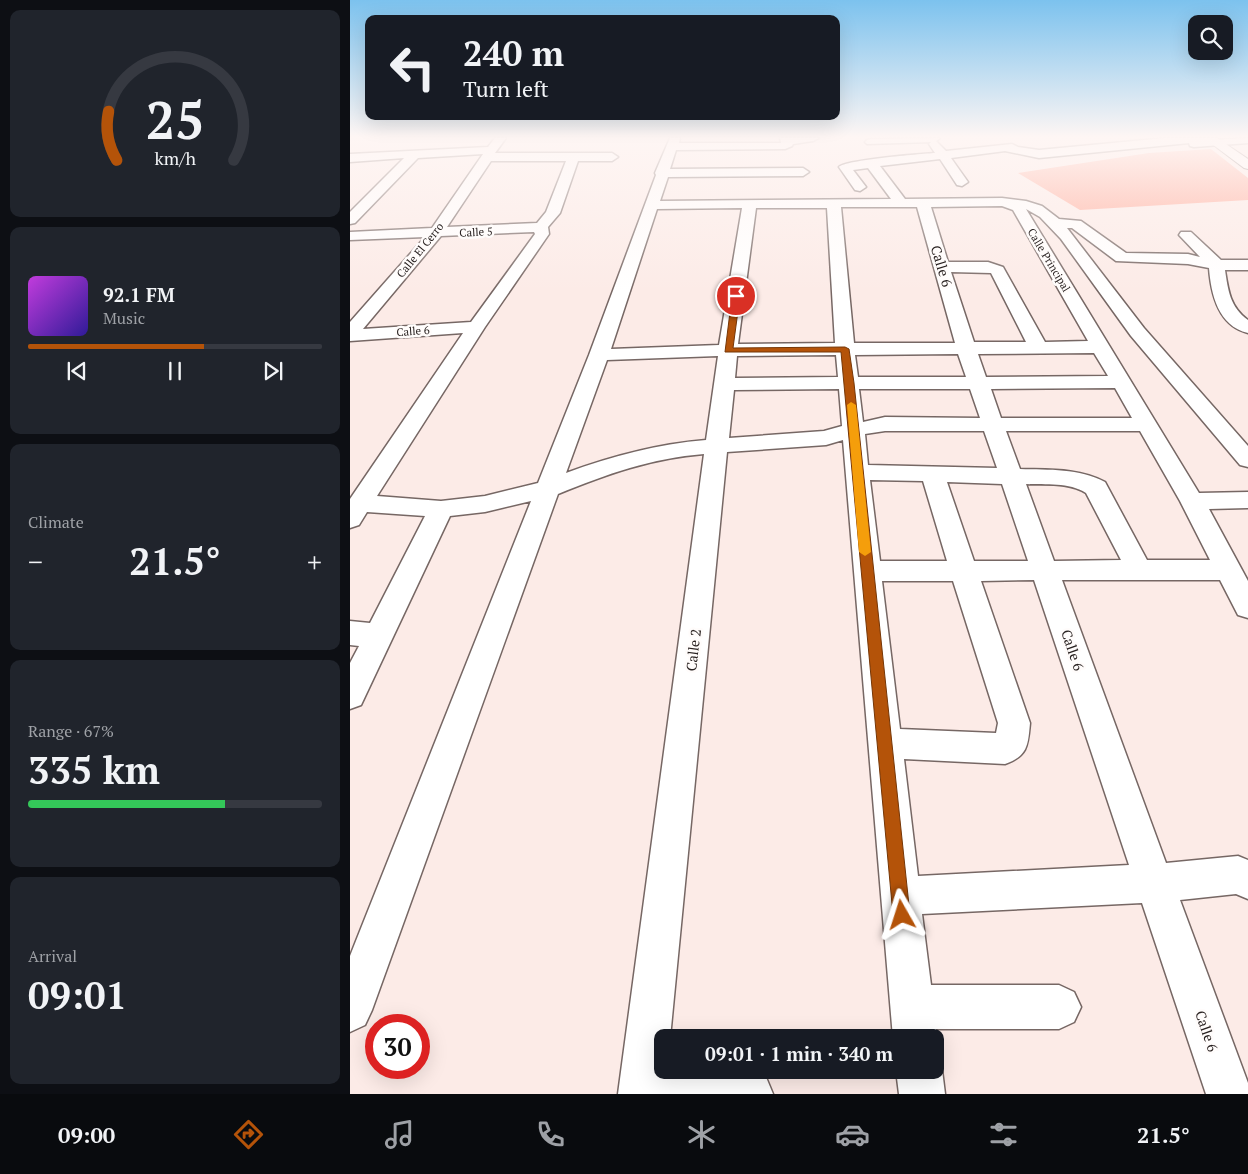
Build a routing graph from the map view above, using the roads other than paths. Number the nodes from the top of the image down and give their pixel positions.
1 (380, 189) edge
2 (465, 189) edge
3 (562, 189) edge
4 (656, 189) edge
5 (779, 189) edge
6 (898, 189) edge
7 (1013, 200) junction
8 (912, 203) junction
9 (780, 205) junction
10 (834, 205) junction
11 (651, 206) junction
12 (749, 206) junction
13 (350, 220) edge
14 (1054, 223) junction
15 (541, 227) junction
16 (434, 234) junction
17 (1186, 235) dead end
18 (350, 236) edge
19 (1217, 265) junction
20 (1248, 265) edge
21 (942, 266) junction
22 (1061, 280) junction
23 (1098, 280) junction
24 (476, 327) junction
25 (1248, 328) edge
26 (350, 334) edge
27 (1038, 347) junction
28 (966, 348) junction
29 (845, 349) junction
30 (728, 350) junction
31 (599, 355) junction
32 (1119, 356) junction
33 (1158, 358) junction
34 (979, 382) junction
35 (1122, 382) junction
36 (850, 383) junction
37 (724, 384) junction
38 (993, 424) junction
39 (1147, 425) junction
40 (853, 430) junction
41 (717, 447) junction
42 (1248, 460) edge
43 (857, 472) junction
44 (932, 474) junction
45 (1012, 477) junction
46 (548, 488) junction
47 (1248, 500) edge
48 (1192, 501) junction
49 (441, 509) junction
50 (355, 511) edge
51 (1045, 570) junction
52 (1139, 570) junction
53 (1229, 570) junction
54 (867, 571) junction
55 (962, 571) junction
56 (1248, 607) edge
57 (350, 633) edge
58 (379, 636) junction
59 (350, 695) edge
60 (884, 744) junction
61 (1248, 880) edge
62 (1155, 883) junction
63 (900, 896) junction
64 (1059, 1007) dead end
65 (350, 1010) edge
66 (913, 1022) edge
67 (920, 1079) edge
68 (642, 1087) edge
69 (750, 1094) edge
70 (922, 1094) edge
71 (1230, 1094) edge

1 - 13 street
2 - 16 street, Calle El Cerro
3 - 15 street
4 - 11 street
5 - 9 street
6 - 8 street, Calle 6
7 - 8 street
7 - 14 street
7 - 22 street, Calle Principal
8 - 10 street
8 - 21 street, Calle 6
9 - 10 street
9 - 12 street
10 - 29 street
11 - 12 street
11 - 31 street
12 - 30 street, Calle 2
14 - 19 street
14 - 23 street
15 - 16 street, Calle 5
15 - 24 street
16 - 18 street, Calle 5
16 - 26 street, Calle El Cerro
17 - 19 street
19 - 20 street
19 - 25 street
21 - 27 street
21 - 28 street, Calle 6
22 - 23 street
22 - 32 street, Calle Principal
23 - 33 street
24 - 26 street, Calle 6
24 - 50 street
27 - 28 street
27 - 32 street
28 - 29 street
28 - 34 street, Calle 6
29 - 30 street
29 - 36 street
30 - 31 street
30 - 37 street, Calle 2
31 - 46 street
32 - 33 street
32 - 35 street, Calle Principal
33 - 42 street
34 - 35 street
34 - 36 street
34 - 38 street, Calle 6
35 - 39 street, Calle Principal
36 - 37 street
36 - 40 street
37 - 41 street, Calle 2
38 - 39 street
38 - 40 street
38 - 45 street, Calle 6
39 - 48 street, Calle Principal
40 - 41 street
40 - 43 street
41 - 46 street
41 - 68 street, Calle 2
43 - 44 street
43 - 54 street
44 - 45 street
44 - 55 street
45 - 51 street, Calle 6
45 - 52 street
46 - 49 street
46 - 65 street
47 - 48 street
48 - 53 street, Calle Principal
49 - 50 street
49 - 58 street
51 - 52 street
51 - 55 street
51 - 62 street, Calle 6
52 - 53 street
53 - 56 street, Calle Principal
54 - 55 street
54 - 60 street
55 - 60 street
57 - 58 street
58 - 59 street
60 - 63 street
61 - 62 street
62 - 63 street
62 - 71 street, Calle 6
63 - 66 street
64 - 66 street
67 - 70 street
68 - 69 street

